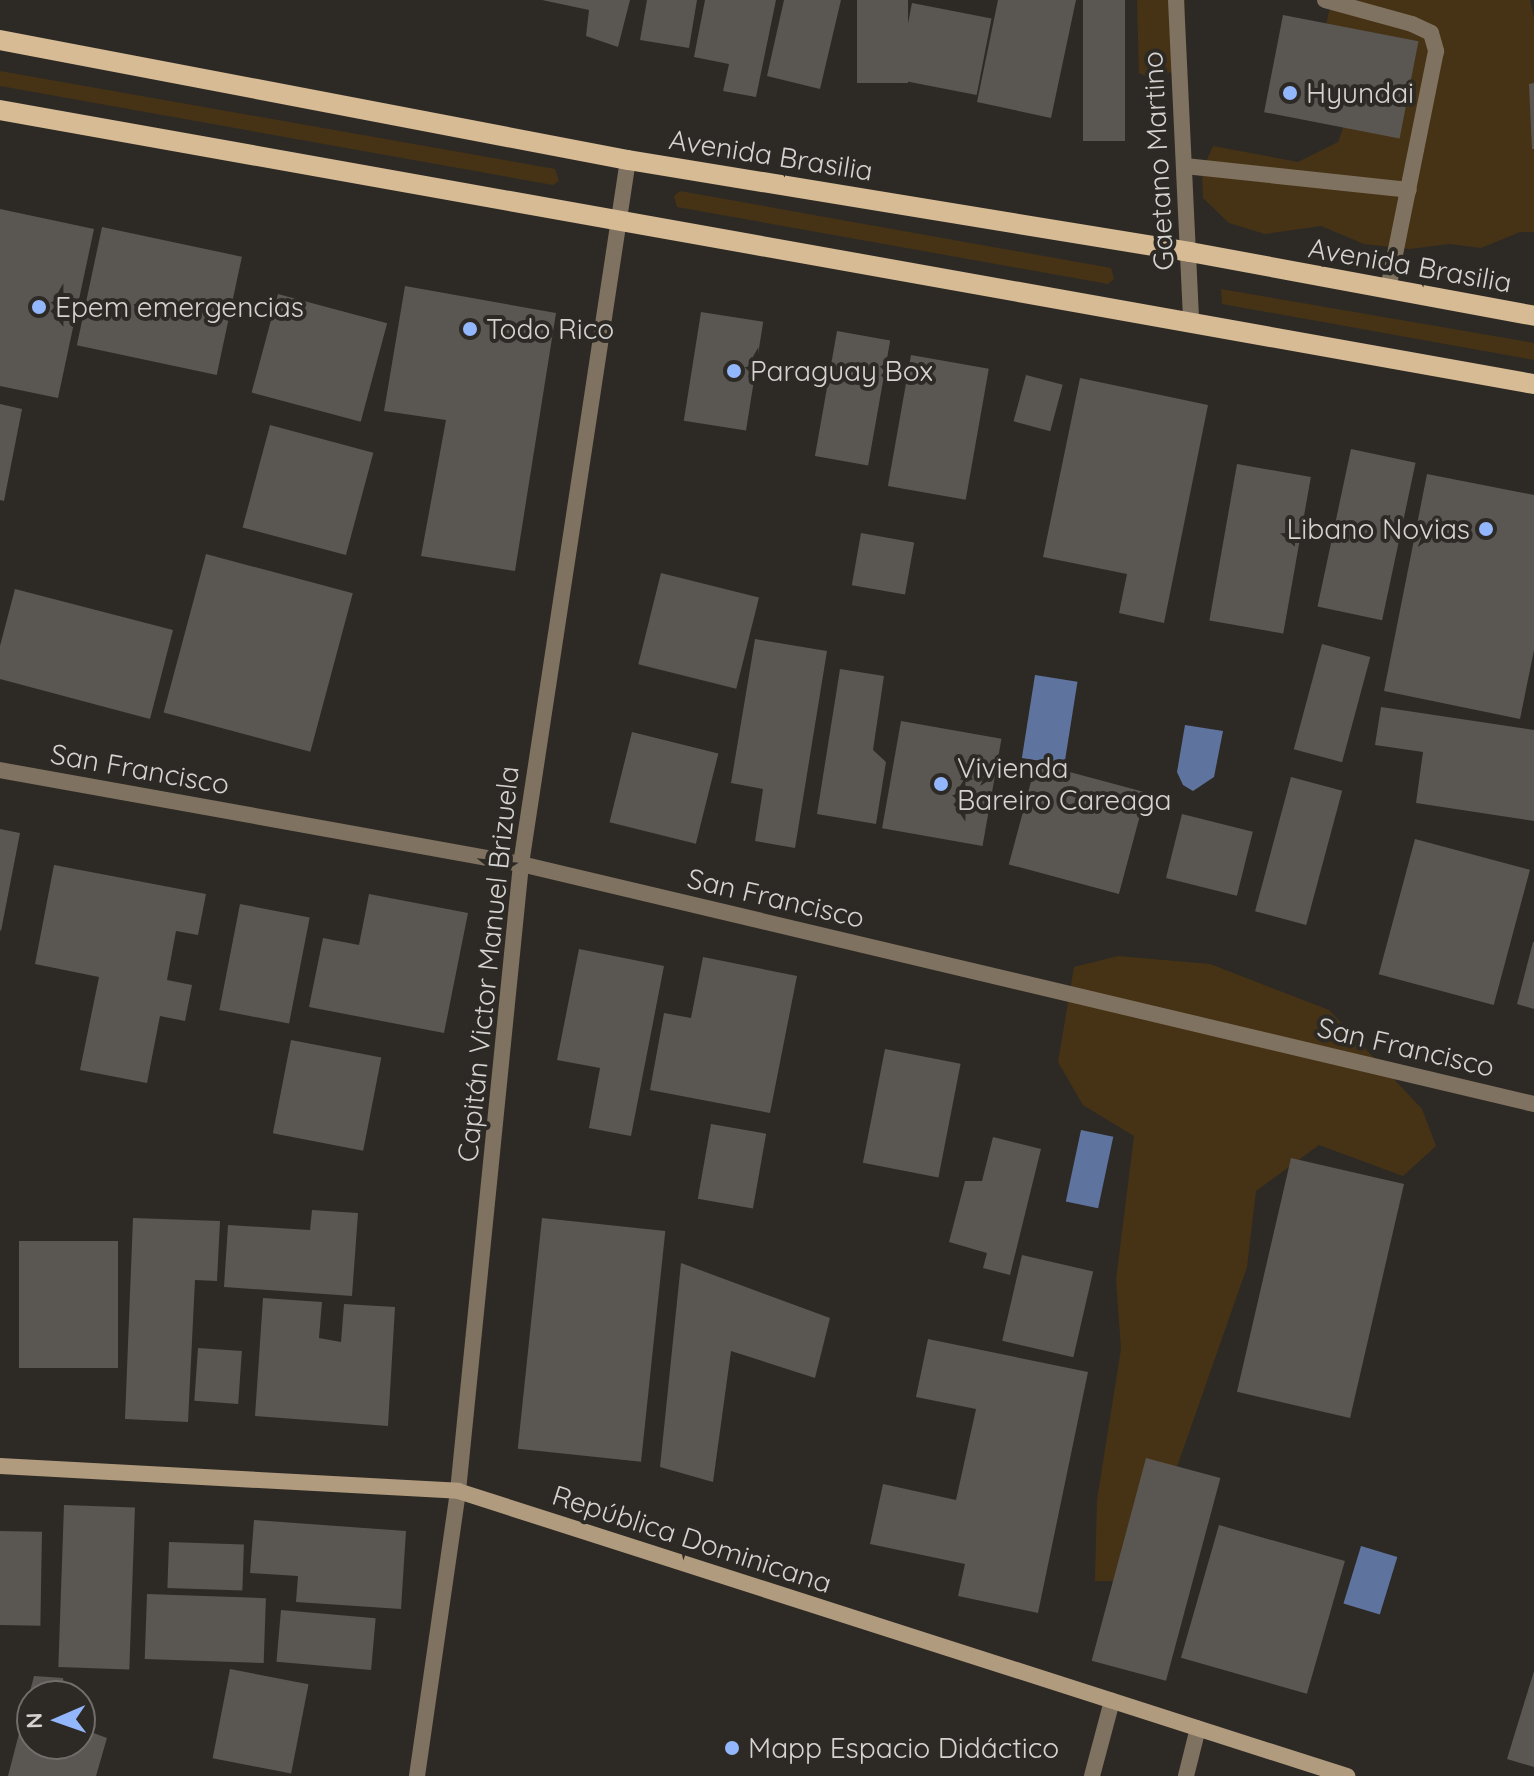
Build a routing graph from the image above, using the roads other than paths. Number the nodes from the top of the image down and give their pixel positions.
1 (1176, 0) edge
2 (1325, 0) edge
3 (0, 40) edge
4 (0, 110) edge
5 (628, 160) junction
6 (1185, 166) junction
7 (1409, 190) junction
8 (616, 221) junction
9 (1190, 252) junction
10 (1388, 289) junction
11 (1534, 316) edge
12 (1191, 319) junction
13 (1534, 384) edge
14 (0, 770) edge
15 (521, 864) junction
16 (1534, 1104) edge
17 (0, 1466) edge
18 (458, 1491) junction
19 (1112, 1701) junction
20 (1198, 1728) junction
21 (417, 1776) edge
22 (1092, 1776) edge
23 (1186, 1776) edge
24 (1347, 1776) edge

1 - 6 street, Gaetano Martino
2 - 7 street
3 - 5 main road, Avenida Brasilia
4 - 8 main road
5 - 8 street, Capitán Victor Manuel Brizuela
5 - 9 main road, Avenida Brasilia
6 - 7 street
6 - 9 street, Gaetano Martino
7 - 10 street
8 - 12 main road
8 - 15 street, Capitán Victor Manuel Brizuela
9 - 10 main road, Avenida Brasilia
9 - 12 street, Gaetano Martino
10 - 11 main road, Avenida Brasilia
12 - 13 main road
14 - 15 street, San Francisco
15 - 16 street, San Francisco
15 - 18 street, Capitán Victor Manuel Brizuela
17 - 18 street, República Dominicana
18 - 19 street, República Dominicana
18 - 21 street, Capitán Victor Manuel Brizuela
19 - 20 street, República Dominicana
19 - 22 street
20 - 23 street
20 - 24 street, República Dominicana

